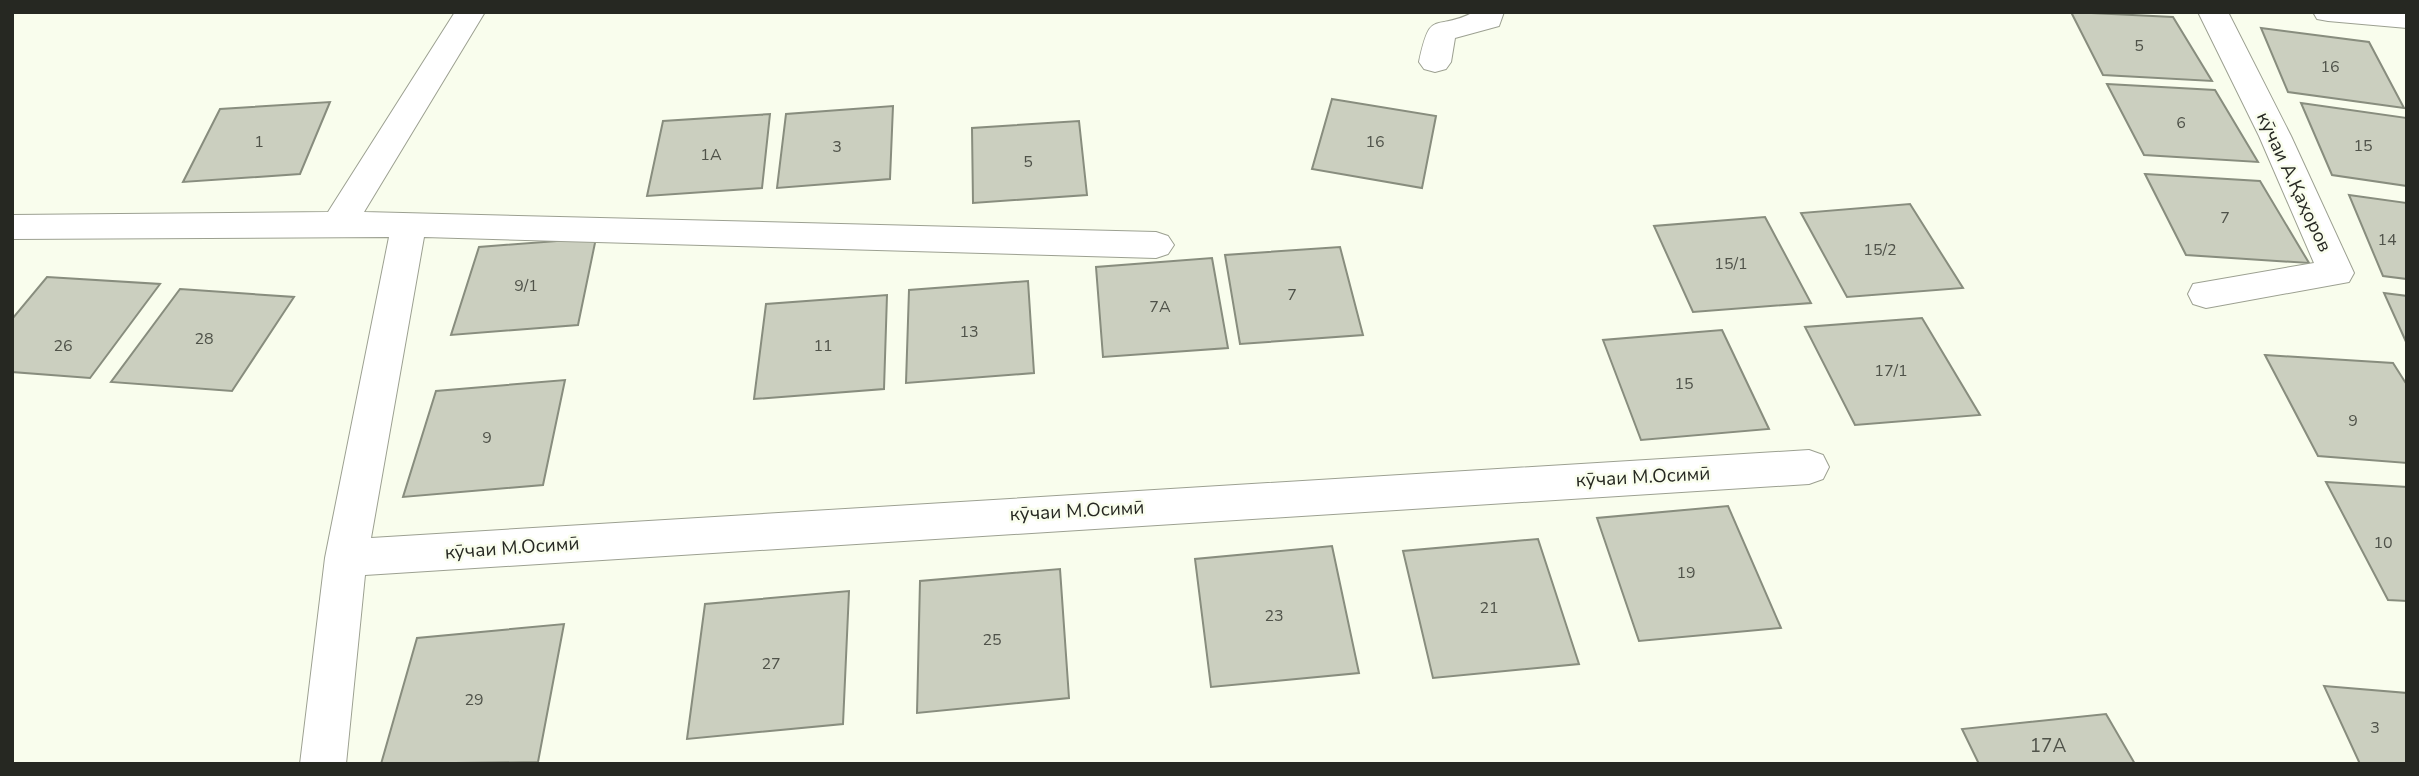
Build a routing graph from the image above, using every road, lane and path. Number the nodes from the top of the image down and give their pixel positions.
1 (470, 12) edge
2 (1489, 12) edge
3 (2213, 12) edge
4 (2328, 12) edge
5 (2407, 19) edge
6 (1435, 62) dead end
7 (409, 224) junction
8 (338, 225) junction
9 (12, 227) edge
10 (1156, 245) dead end
11 (2206, 293) dead end
12 (1809, 467) dead end
13 (346, 558) junction
14 (323, 764) edge

1 - 8 street
2 - 6 street
3 - 11 street, кӯчаи А.Қаҳоров
4 - 5 street
7 - 8 street
7 - 10 street
7 - 13 street
8 - 9 street
12 - 13 street, кӯчаи М.Осимӣ
13 - 14 street

